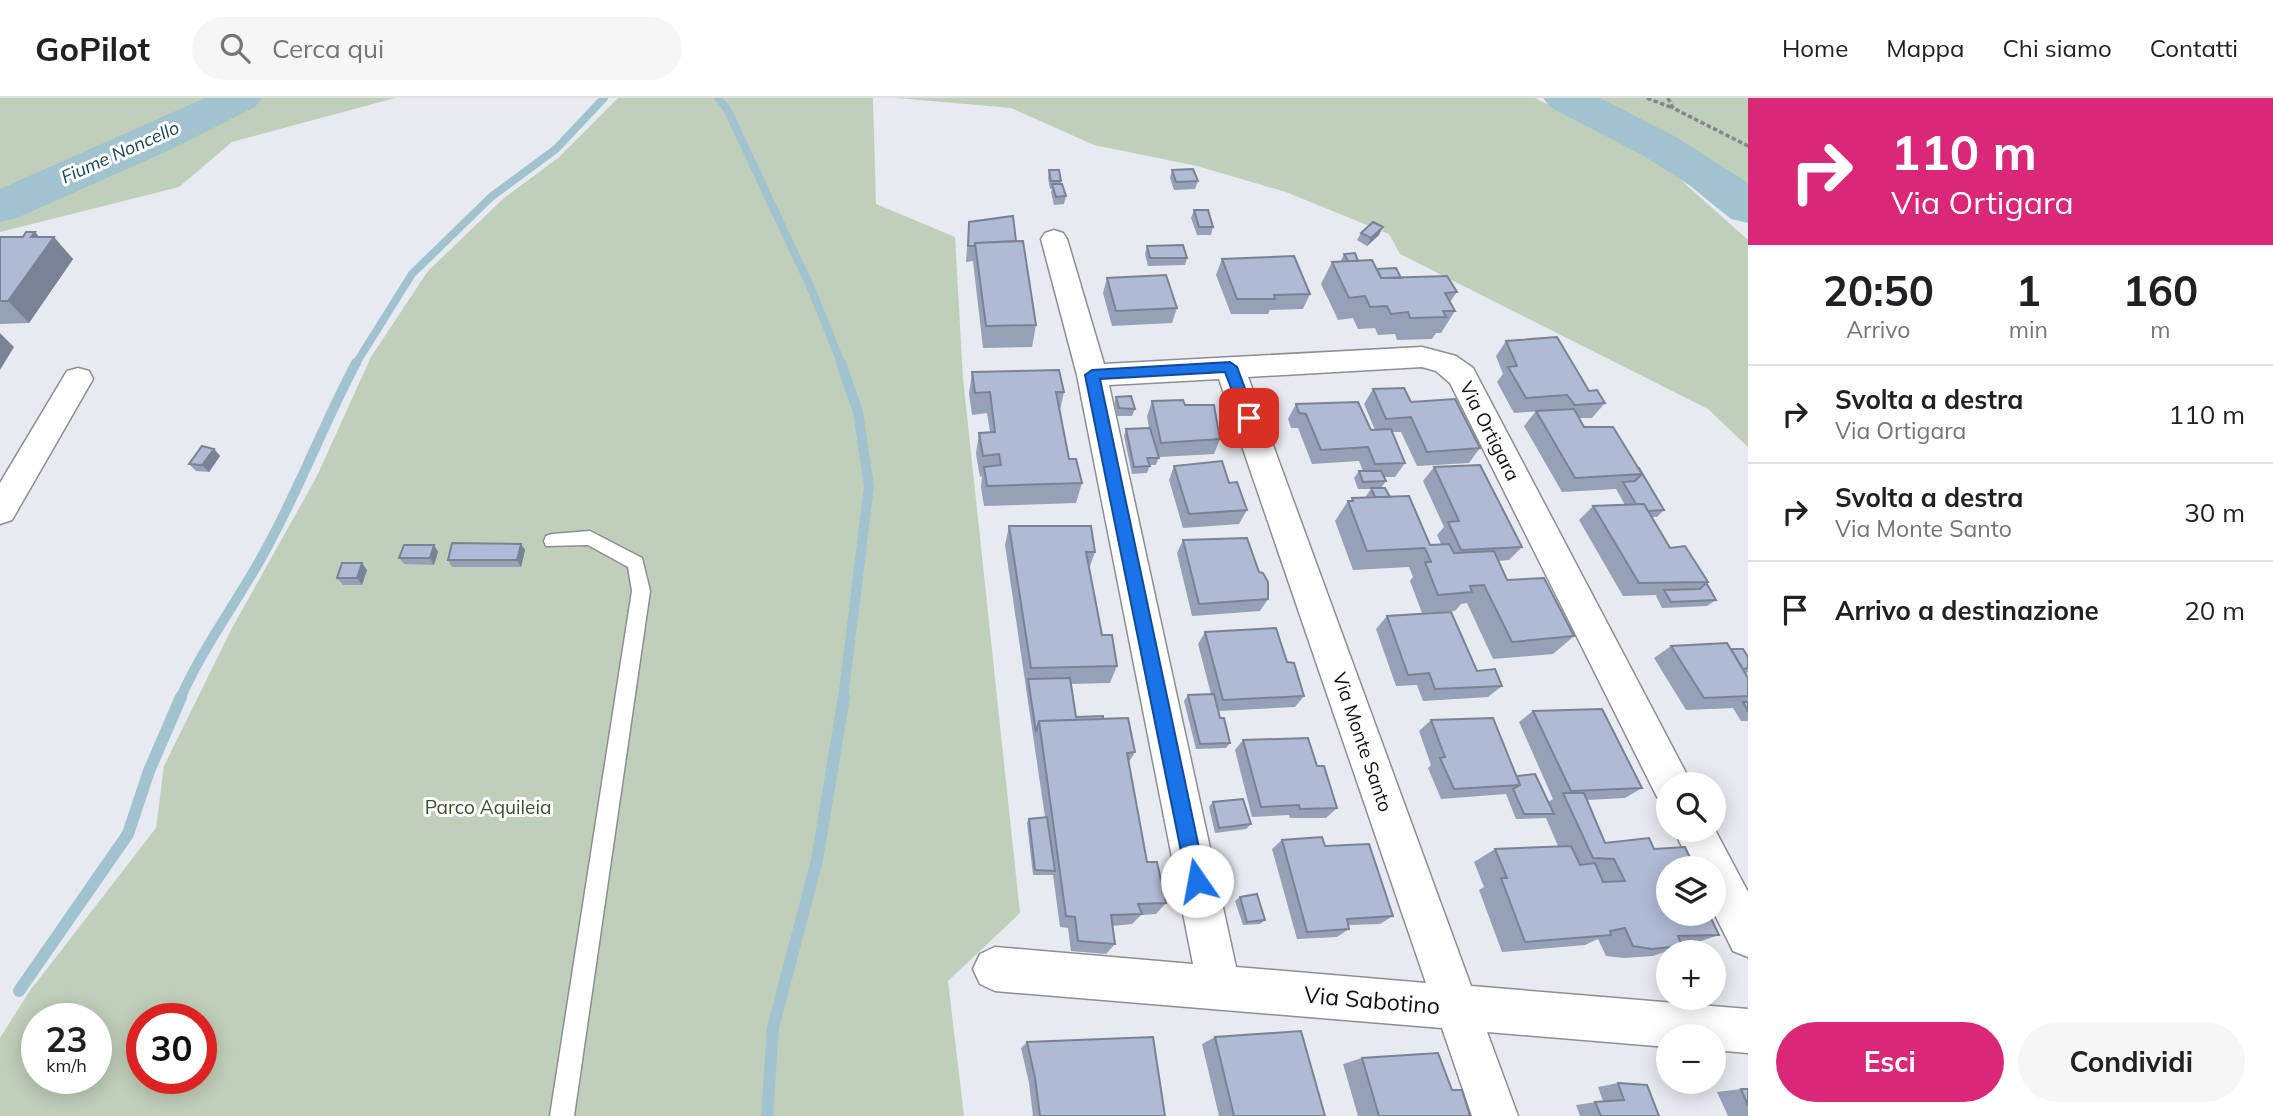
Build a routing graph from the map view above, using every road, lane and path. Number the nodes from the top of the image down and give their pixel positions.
1 (1647, 98) edge
2 (1668, 98) edge
3 (1674, 108) junction
4 (1748, 146) edge
5 (1054, 239) dead end
6 (1230, 367) junction
7 (1092, 375) junction
8 (78, 379) dead end
9 (0, 511) edge
10 (552, 541) dead end
11 (1665, 772) edge
12 (1700, 842) edge
13 (1748, 936) edge
14 (995, 969) dead end
15 (1219, 987) junction
16 (1457, 1007) junction
17 (1748, 1031) edge
18 (562, 1116) edge
19 (1495, 1116) edge

1 - 3 path
2 - 3 path
3 - 4 path
5 - 7 street
6 - 7 street, Via Ortigara
6 - 11 street, Via Ortigara
6 - 16 street, Via Monte Santo
7 - 15 street
8 - 9 street
10 - 18 lane
12 - 13 street
14 - 15 street, Via Sabotino
15 - 16 street, Via Sabotino
16 - 17 street, Via Sabotino
16 - 19 street, Via Monte Santo

